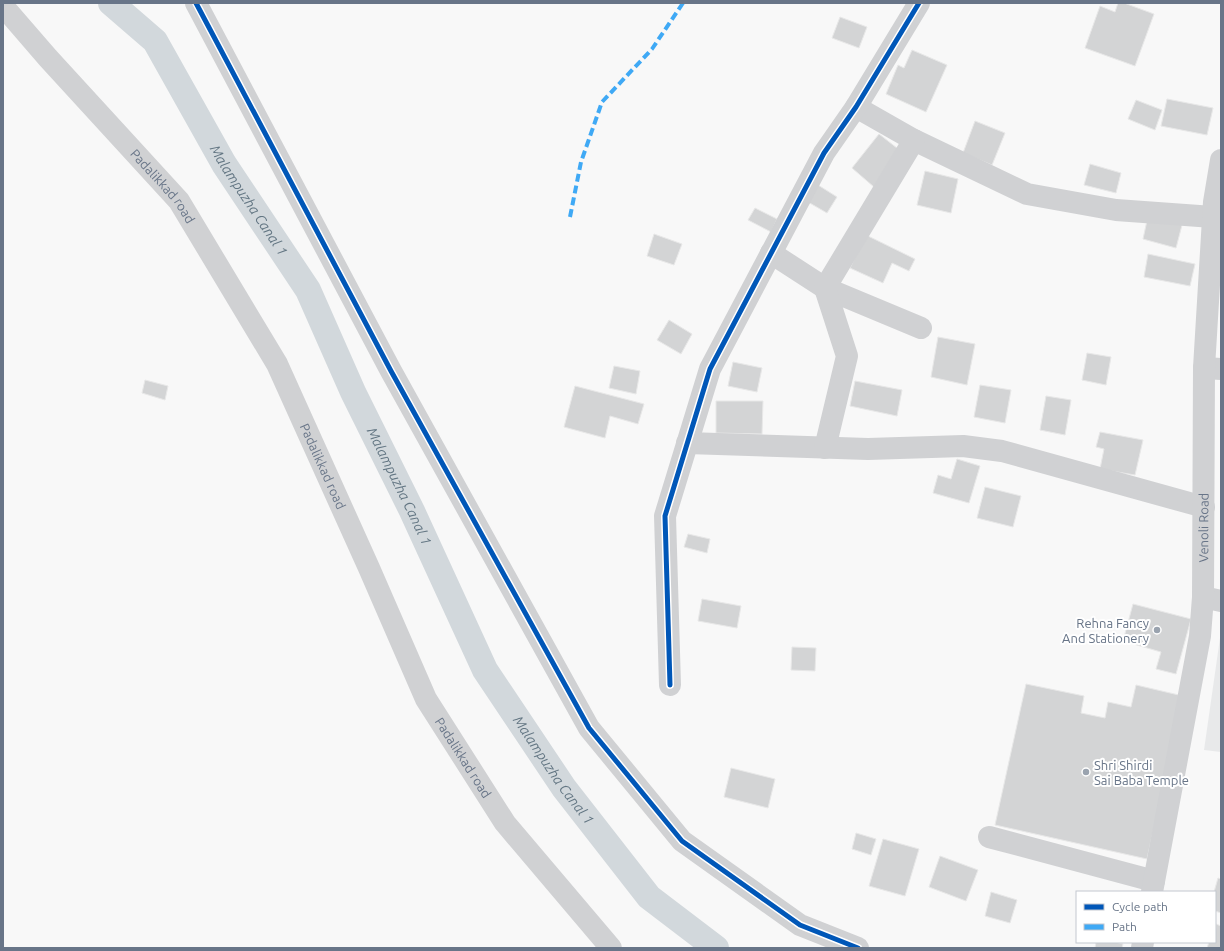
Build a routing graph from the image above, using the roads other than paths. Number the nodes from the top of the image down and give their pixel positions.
1 (196, 3) edge
2 (919, 3) edge
3 (3, 6) edge
4 (856, 107) junction
5 (914, 140) junction
6 (1221, 160) edge
7 (1213, 217) junction
8 (771, 252) junction
9 (825, 288) junction
10 (921, 328) dead end
11 (1212, 368) edge
12 (687, 443) junction
13 (825, 448) junction
14 (1204, 507) junction
15 (1212, 599) edge
16 (670, 685) dead end
17 (989, 837) dead end
18 (1153, 886) edge
19 (611, 948) edge
20 (858, 948) edge

1 - 20 street
2 - 4 street
3 - 19 street, Padalikkad road
4 - 5 street
4 - 8 street
5 - 7 street
5 - 9 street
6 - 7 street, Venoli Road
7 - 11 street, Venoli Road
8 - 9 street
8 - 12 street
9 - 10 street
9 - 13 street
11 - 14 street, Venoli Road
12 - 13 street
12 - 16 street
13 - 14 street
14 - 15 street, Venoli Road
15 - 18 street, Venoli Road
17 - 18 street

